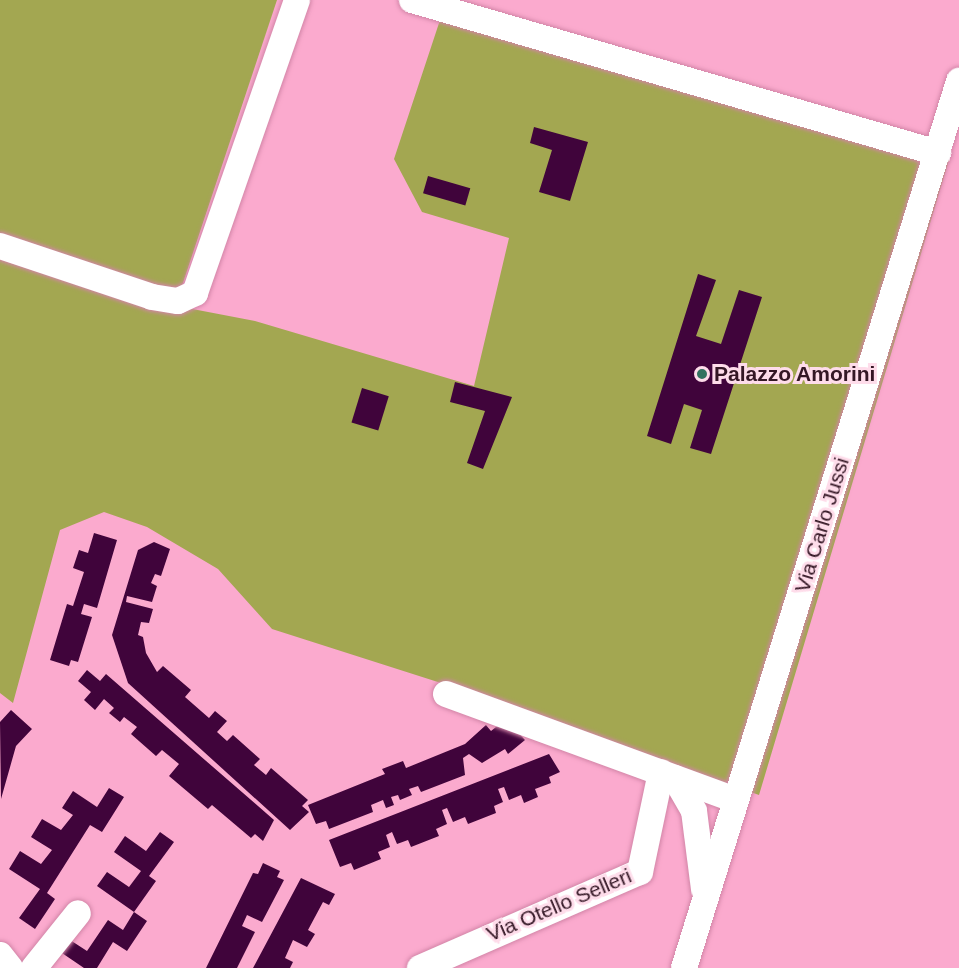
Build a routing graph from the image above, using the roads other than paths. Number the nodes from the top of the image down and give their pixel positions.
1 (297, 0) edge
2 (412, 0) edge
3 (959, 81) edge
4 (938, 153) junction
5 (0, 246) edge
6 (446, 694) dead end
7 (668, 775) junction
8 (735, 800) junction
9 (697, 825) junction
10 (727, 827) junction
11 (705, 896) junction
12 (78, 913) dead end
13 (0, 955) edge
14 (10, 968) edge
15 (34, 968) edge
16 (420, 968) edge
17 (684, 968) edge

1 - 5 street
2 - 4 street
3 - 4 street, Via Carlo Jussi
4 - 8 street, Via Carlo Jussi
6 - 7 street
7 - 8 street
7 - 9 street
7 - 16 street, Via Otello Selleri
8 - 10 street, Via Carlo Jussi
9 - 10 street
9 - 11 street
10 - 11 street, Via Carlo Jussi
11 - 17 street, Via Carlo Jussi
12 - 15 street
13 - 14 street

